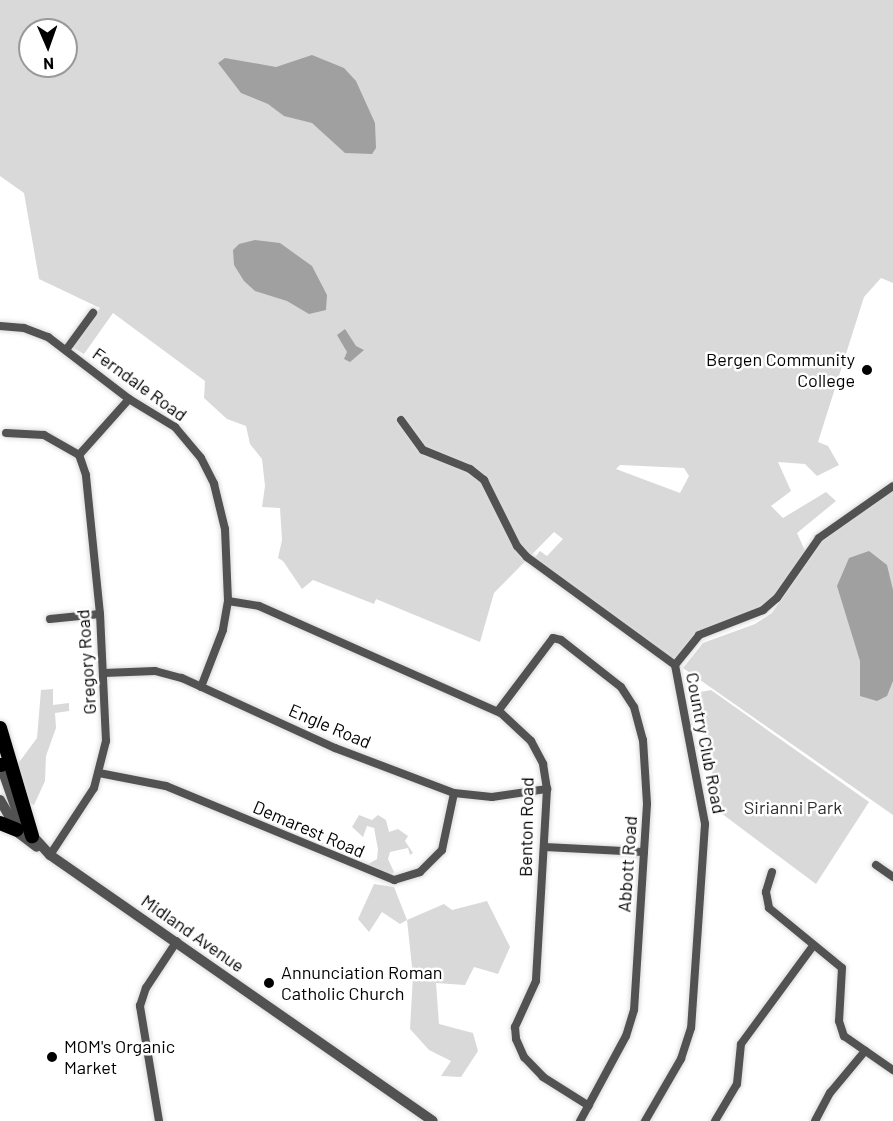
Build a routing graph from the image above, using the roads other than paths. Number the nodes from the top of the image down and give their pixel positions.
1 (93, 313) dead end
2 (0, 326) edge
3 (66, 350) junction
4 (129, 399) junction
5 (401, 420) dead end
6 (6, 433) dead end
7 (79, 455) junction
8 (893, 486) edge
9 (228, 601) junction
10 (100, 614) junction
11 (50, 618) dead end
12 (675, 665) junction
13 (104, 673) junction
14 (201, 687) junction
15 (498, 711) junction
16 (0, 728) edge
17 (0, 764) edge
18 (99, 773) junction
19 (547, 789) junction
20 (454, 793) junction
21 (0, 800) edge
22 (0, 823) edge
23 (17, 830) junction
24 (32, 836) junction
25 (544, 848) junction
26 (644, 852) junction
27 (50, 855) junction
28 (876, 865) dead end
29 (772, 872) dead end
30 (893, 877) edge
31 (177, 941) junction
32 (813, 946) junction
33 (865, 1051) junction
34 (893, 1070) edge
35 (589, 1106) junction
36 (159, 1121) edge
37 (433, 1121) edge
38 (580, 1121) edge
39 (645, 1121) edge
40 (715, 1121) edge
41 (815, 1121) edge

1 - 3 street
2 - 3 street, Ferndale Road
3 - 4 street, Ferndale Road
4 - 7 street
4 - 9 street, Ferndale Road
5 - 12 street, Country Club Road
6 - 7 street
7 - 10 street, Gregory Road
8 - 12 street
9 - 14 street, Ferndale Road
9 - 15 street, Benton Road
10 - 11 street
10 - 13 street, Gregory Road
12 - 39 street, Country Club Road
13 - 14 street, Engle Road
13 - 18 street, Gregory Road
14 - 20 street, Engle Road
15 - 19 street, Benton Road
15 - 26 street, Abbott Road
16 - 24 highway
17 - 24 street, Midland Avenue
18 - 20 street, Demarest Road
18 - 27 street, Gregory Road
19 - 20 street, Engle Road
19 - 25 street, Benton Road
21 - 23 street
22 - 23 highway
23 - 27 street
24 - 27 street, Midland Avenue
25 - 26 street
25 - 35 street, Benton Road
26 - 35 street, Abbott Road
27 - 31 street, Midland Avenue
28 - 30 street
29 - 32 street
31 - 36 street
31 - 37 street, Midland Avenue
32 - 33 street
32 - 40 street
33 - 34 street
33 - 41 street
35 - 38 street, Abbott Road

